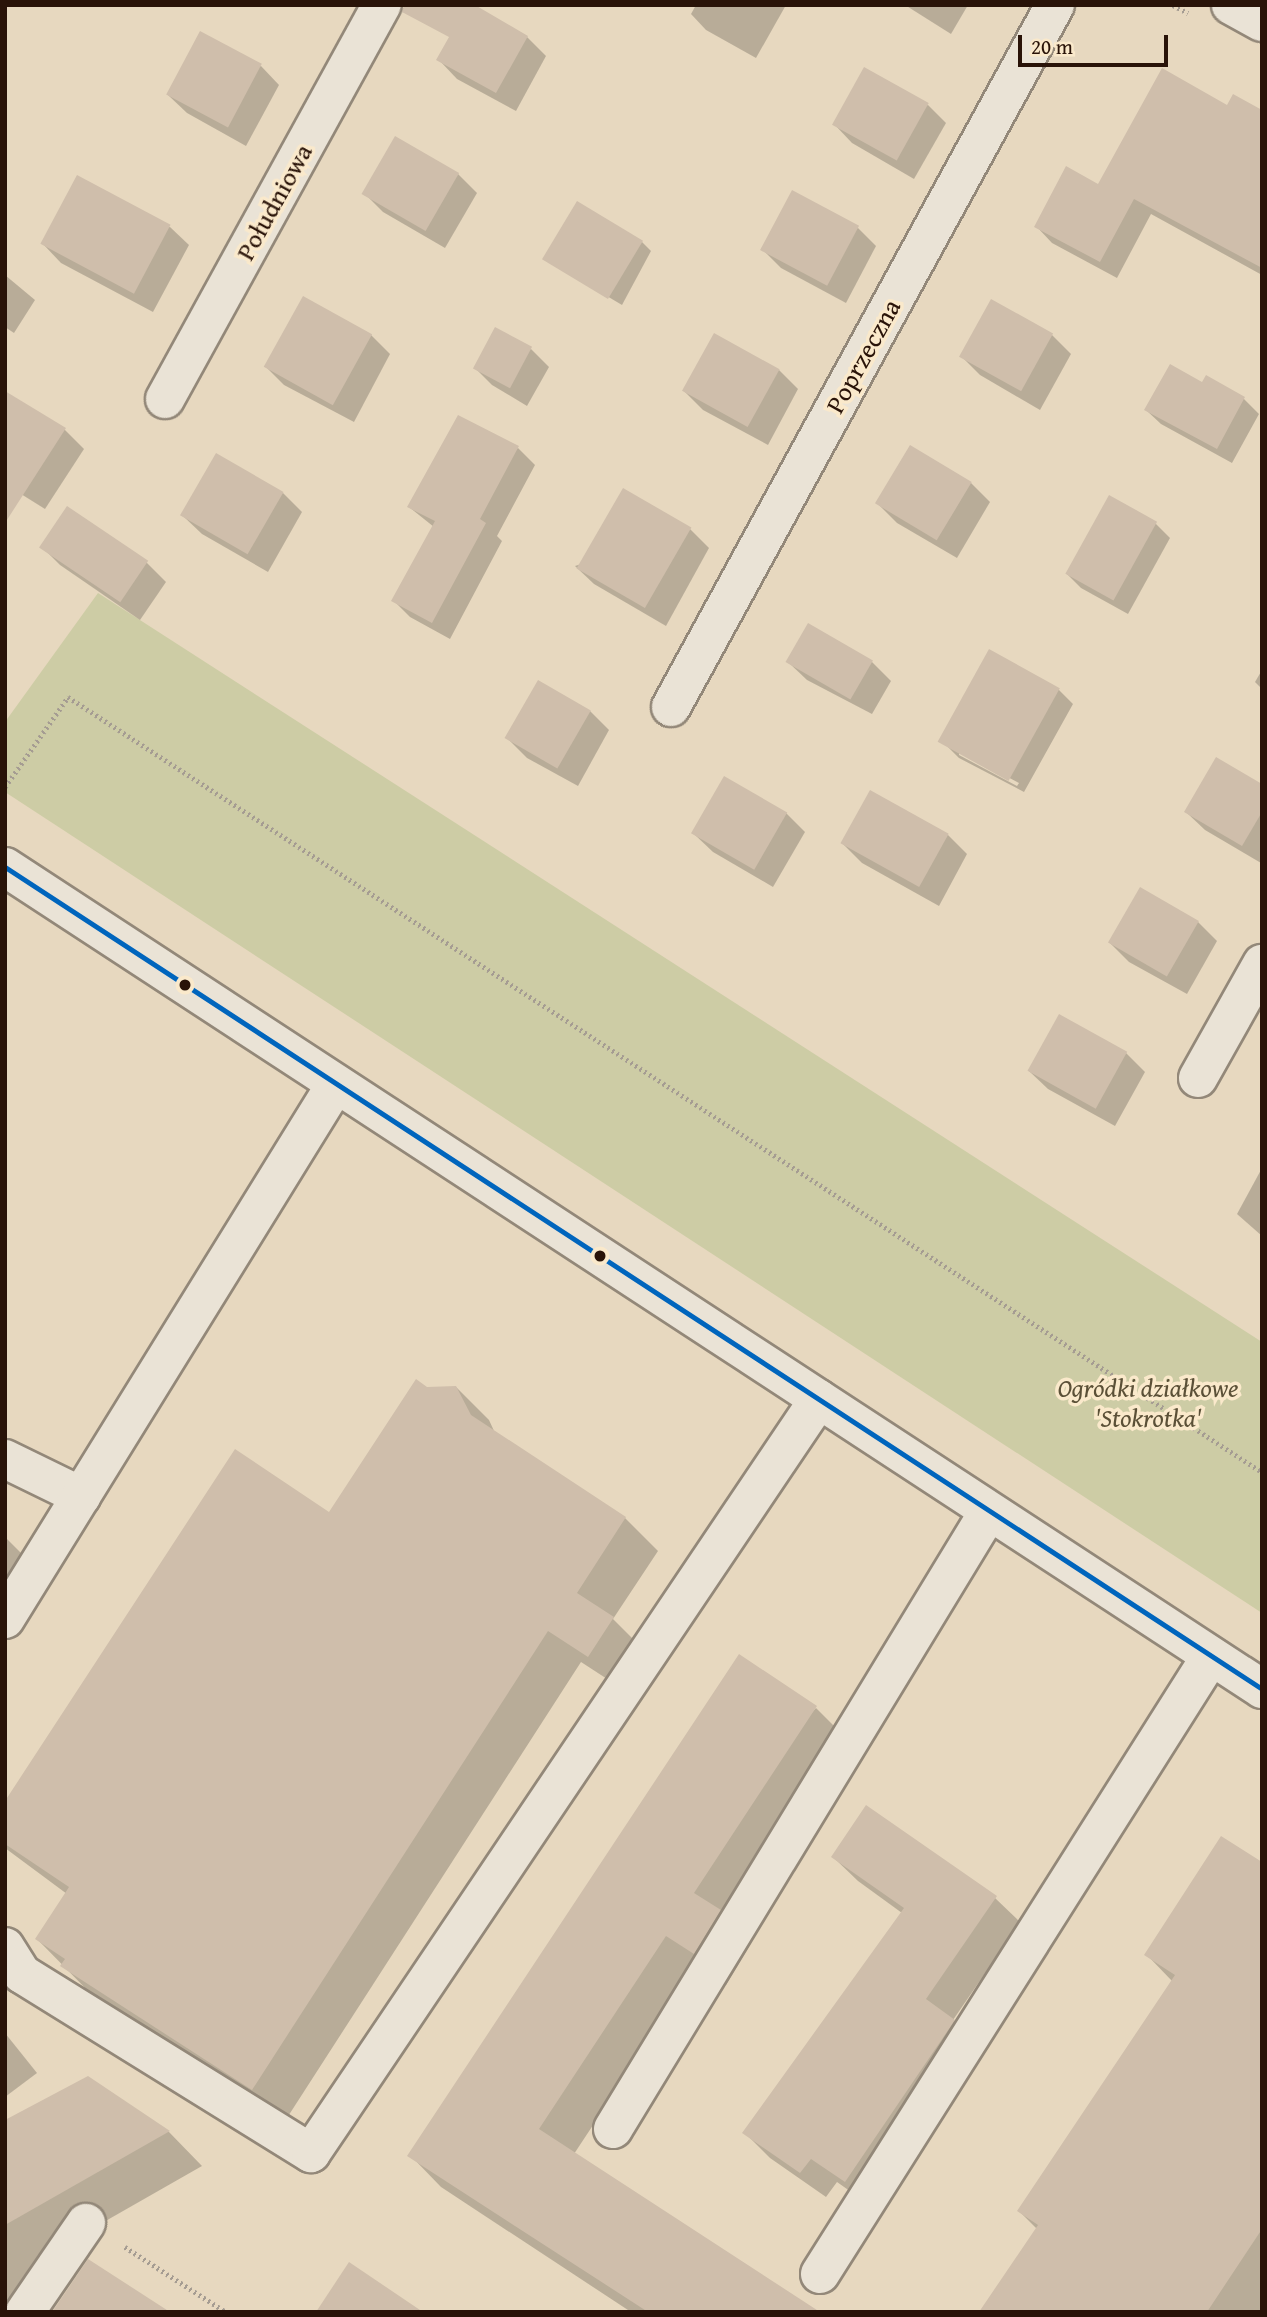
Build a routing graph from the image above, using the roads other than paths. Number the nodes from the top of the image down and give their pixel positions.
1 (382, 5) edge
2 (1055, 5) edge
3 (1231, 5) edge
4 (1262, 22) edge
5 (165, 399) dead end
6 (671, 707) dead end
7 (5, 867) edge
8 (1262, 964) edge
9 (1198, 1078) dead end
10 (336, 1084) junction
11 (818, 1399) junction
12 (5, 1459) edge
13 (81, 1496) junction
14 (989, 1511) junction
15 (5, 1619) edge
16 (1211, 1656) junction
17 (1262, 1689) edge
18 (5, 1947) edge
19 (613, 2129) dead end
20 (86, 2222) road end
21 (820, 2274) dead end
22 (26, 2312) edge

1 - 5 street, Południowa
2 - 6 street, Poprzeczna
3 - 4 street
7 - 10 street
8 - 9 street
10 - 11 street
10 - 13 street
11 - 14 street
11 - 18 street
12 - 13 street
13 - 15 street
14 - 16 street
14 - 19 street
16 - 17 street
16 - 21 street
20 - 22 street

